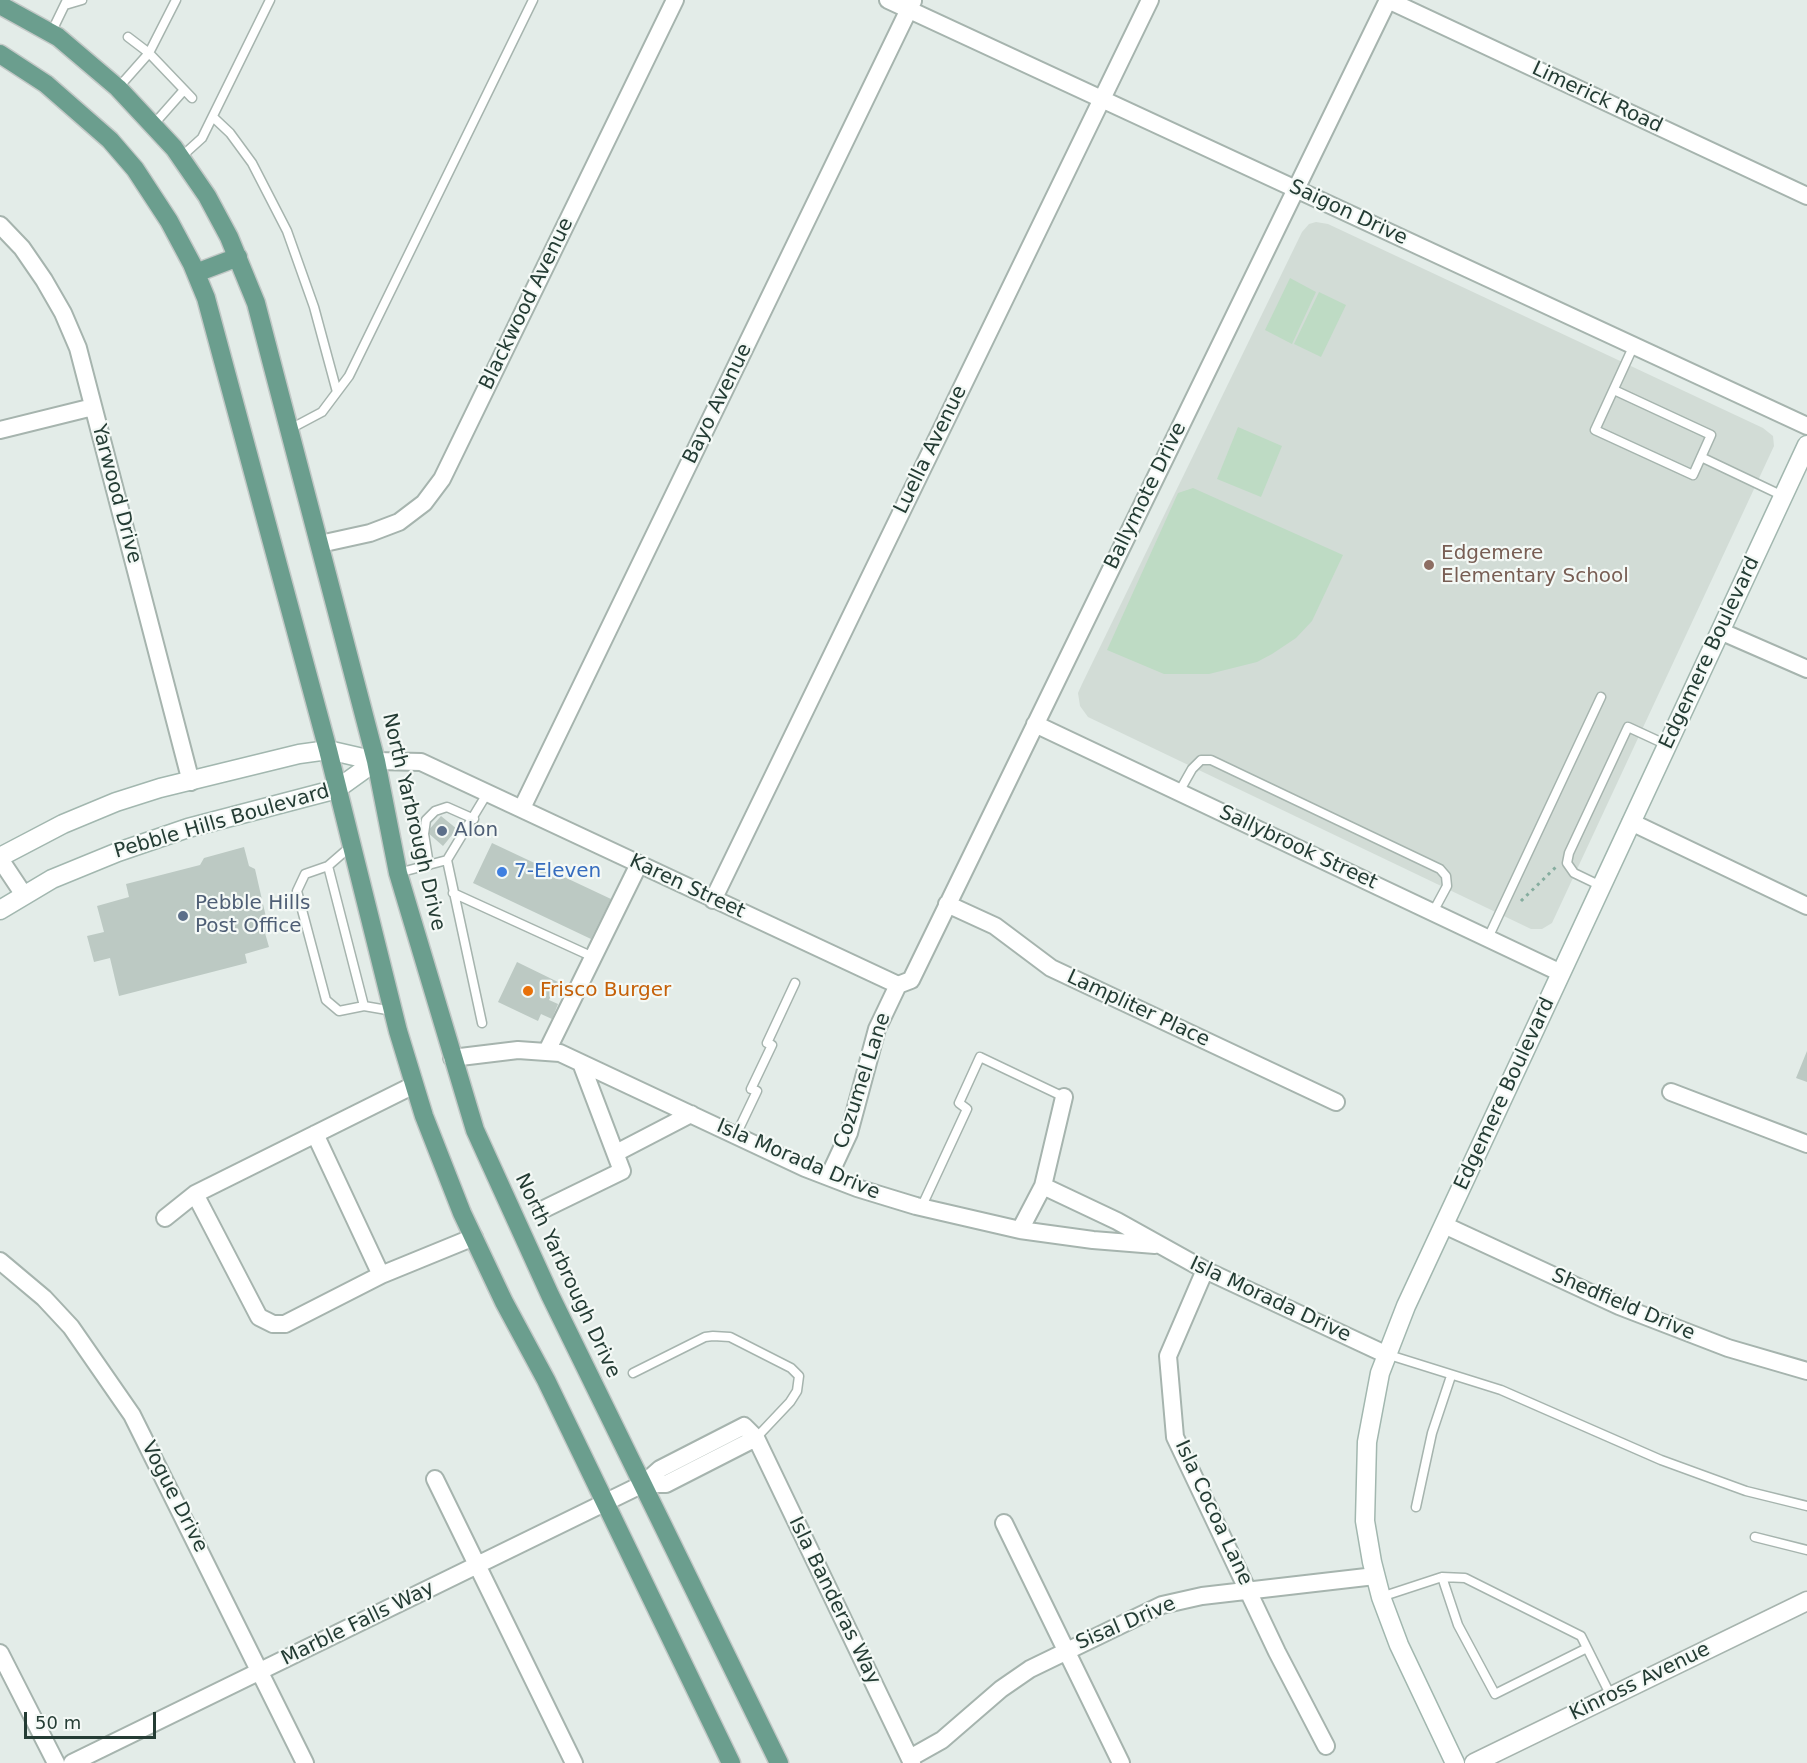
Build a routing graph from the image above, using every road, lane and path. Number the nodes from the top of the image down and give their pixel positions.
1 (82, 0) edge
2 (176, 0) edge
3 (270, 0) edge
4 (533, 0) edge
5 (675, 0) edge
6 (888, 0) edge
7 (1150, 0) edge
8 (1388, 0) edge
9 (66, 3) edge
10 (0, 5) edge
11 (911, 5) edge
12 (51, 33) junction
13 (128, 37) dead end
14 (149, 53) junction
15 (0, 54) edge
16 (118, 88) junction
17 (184, 90) junction
18 (192, 98) dead end
19 (1102, 98) junction
20 (213, 117) junction
21 (154, 124) junction
22 (181, 158) junction
23 (1296, 189) junction
24 (1807, 196) edge
25 (0, 225) edge
26 (238, 257) junction
27 (195, 273) junction
28 (1634, 345) junction
29 (1614, 390) junction
30 (337, 392) junction
31 (93, 407) junction
32 (1807, 426) edge
33 (290, 429) junction
34 (0, 430) edge
35 (1807, 445) edge
36 (1701, 457) junction
37 (1783, 496) junction
38 (320, 544) junction
39 (1720, 631) junction
40 (1807, 669) edge
41 (1601, 697) dead end
42 (1035, 724) junction
43 (1667, 745) junction
44 (328, 750) junction
45 (376, 761) junction
46 (191, 782) junction
47 (337, 789) junction
48 (488, 792) junction
49 (1179, 792) junction
50 (522, 808) junction
51 (474, 819) junction
52 (1631, 822) junction
53 (351, 845) junction
54 (0, 858) edge
55 (447, 860) junction
56 (639, 864) junction
57 (1567, 864) junction
58 (429, 865) junction
59 (328, 866) junction
60 (398, 873) junction
61 (1601, 886) junction
62 (453, 893) junction
63 (24, 895) junction
64 (713, 900) junction
65 (947, 904) junction
66 (1807, 906) edge
67 (0, 910) edge
68 (1433, 912) junction
69 (1499, 915) junction
70 (1488, 938) junction
71 (593, 957) junction
72 (1561, 973) junction
73 (795, 983) dead end
74 (898, 985) junction
75 (364, 1006) junction
76 (393, 1011) junction
77 (482, 1023) dead end
78 (547, 1051) junction
79 (452, 1058) junction
80 (581, 1063) junction
81 (414, 1085) junction
82 (1671, 1092) dead end
83 (1064, 1097) joint
84 (1336, 1102) dead end
85 (691, 1114) junction
86 (315, 1134) junction
87 (736, 1135) junction
88 (1807, 1144) edge
89 (616, 1153) junction
90 (829, 1176) junction
91 (1042, 1186) junction
92 (195, 1194) junction
93 (921, 1208) junction
94 (542, 1210) dead end
95 (165, 1218) dead end
96 (1444, 1225) junction
97 (1020, 1230) junction
98 (474, 1237) junction
99 (1155, 1245) junction
100 (0, 1261) edge
101 (1205, 1270) junction
102 (381, 1275) junction
103 (1385, 1354) junction
104 (1807, 1371) edge
105 (633, 1373) dead end
106 (1451, 1376) junction
107 (756, 1438) junction
108 (435, 1479) dead end
109 (643, 1484) junction
110 (605, 1503) junction
111 (1807, 1506) edge
112 (1416, 1507) dead end
113 (1004, 1524) dead end
114 (1755, 1537) dead end
115 (1807, 1550) edge
116 (477, 1565) junction
117 (1375, 1576) junction
118 (1442, 1577) junction
119 (1250, 1592) junction
120 (1381, 1596) junction
121 (1807, 1601) edge
122 (1587, 1648) junction
123 (1066, 1650) junction
124 (0, 1653) edge
125 (260, 1671) junction
126 (1611, 1696) junction
127 (1326, 1746) dead end
128 (911, 1761) edge
129 (56, 1763) edge
130 (72, 1763) edge
131 (305, 1763) edge
132 (574, 1763) edge
133 (731, 1763) edge
134 (779, 1763) edge
135 (1121, 1763) edge
136 (1455, 1763) edge
137 (1474, 1763) edge

1 - 9 lane
2 - 14 lane
3 - 20 lane
4 - 30 lane
5 - 38 street, Blackwood Avenue
6 - 11 street, Saigon Drive
7 - 19 street, Luella Avenue
8 - 23 street, Ballymote Drive
8 - 24 street, Limerick Road
9 - 12 lane
10 - 12 main road, North Yarbrough Drive
11 - 19 street, Saigon Drive
11 - 50 street, Bayo Avenue
12 - 16 main road, North Yarbrough Drive
13 - 14 lane
14 - 16 lane
14 - 17 lane
15 - 27 main road
16 - 21 main road, North Yarbrough Drive
17 - 18 lane
17 - 21 lane
19 - 23 street, Saigon Drive
19 - 64 street, Luella Avenue
20 - 22 lane
20 - 30 lane
21 - 22 main road, North Yarbrough Drive
22 - 26 main road, North Yarbrough Drive
23 - 28 street, Saigon Drive
23 - 42 street, Ballymote Drive
25 - 31 street, Yarwood Drive
26 - 27 main road
26 - 33 main road, North Yarbrough Drive
27 - 44 main road
28 - 29 lane
28 - 32 street, Saigon Drive
29 - 36 lane
29 - 36 lane
30 - 33 lane
31 - 34 street
31 - 46 street, Yarwood Drive
33 - 38 main road, North Yarbrough Drive
35 - 37 main road, Edgemere Boulevard
36 - 37 lane
37 - 39 main road, Edgemere Boulevard
38 - 45 main road, North Yarbrough Drive
39 - 40 street
39 - 43 main road, Edgemere Boulevard
41 - 69 lane
42 - 49 street, Sallybrook Street
42 - 65 street, Ballymote Drive
43 - 52 main road, Edgemere Boulevard
43 - 57 lane
44 - 45 main road, Pebble Hills Boulevard
44 - 46 main road, Pebble Hills Boulevard
44 - 47 main road
45 - 47 main road, Pebble Hills Boulevard
45 - 48 street, Karen Street
45 - 60 main road, North Yarbrough Drive
46 - 54 main road, Pebble Hills Boulevard
47 - 53 main road
47 - 63 main road, Pebble Hills Boulevard
48 - 50 street, Karen Street
48 - 51 lane
49 - 68 street, Sallybrook Street
49 - 68 lane
50 - 56 street, Karen Street
51 - 55 lane
51 - 58 lane
52 - 61 main road, Edgemere Boulevard
52 - 66 street
53 - 59 lane
53 - 76 main road
54 - 63 street
55 - 58 lane
55 - 62 lane
56 - 64 street, Karen Street
56 - 71 street
57 - 61 lane
57 - 69 path
58 - 60 lane
59 - 75 lane
59 - 75 lane
60 - 79 main road, North Yarbrough Drive
61 - 72 main road, Edgemere Boulevard
62 - 71 lane
62 - 77 lane
63 - 67 main road, Pebble Hills Boulevard
64 - 74 street, Karen Street
65 - 74 street, Ballymote Drive
65 - 84 street, Lampliter Place
68 - 70 street, Sallybrook Street
69 - 70 lane
70 - 72 street, Sallybrook Street
71 - 78 street
72 - 96 main road, Edgemere Boulevard
73 - 87 lane
74 - 90 street, Cozumel Lane
75 - 76 lane
76 - 81 main road
78 - 79 street, Isla Morada Drive
78 - 80 street, Isla Morada Drive
79 - 109 main road, North Yarbrough Drive
80 - 85 street, Isla Morada Drive
80 - 89 street
81 - 86 street
81 - 98 main road
82 - 88 street
83 - 91 street
83 - 93 lane
85 - 87 street, Isla Morada Drive
85 - 89 street
86 - 92 street
86 - 102 street
87 - 90 street, Isla Morada Drive
89 - 94 street
90 - 93 street, Isla Morada Drive
91 - 97 street
91 - 99 street, Isla Morada Drive
92 - 95 street
92 - 102 street
93 - 97 street, Isla Morada Drive
96 - 103 main road, Edgemere Boulevard
96 - 104 street, Shedfield Drive
97 - 99 street, Isla Morada Drive
98 - 102 street
98 - 110 main road
99 - 101 street, Isla Morada Drive
100 - 125 street, Vogue Drive
101 - 103 street, Isla Morada Drive
101 - 119 street, Isla Cocoa Lane
103 - 106 lane
103 - 117 main road, Edgemere Boulevard
105 - 107 lane
106 - 111 lane
106 - 112 lane
107 - 109 street
107 - 128 street, Isla Banderas Way
108 - 116 street
109 - 110 street, Marble Falls Way
109 - 134 main road, North Yarbrough Drive
110 - 116 street, Marble Falls Way
110 - 133 main road
113 - 123 street
114 - 115 lane
116 - 125 street, Marble Falls Way
116 - 132 street
117 - 119 street, Sisal Drive
117 - 120 main road, Edgemere Boulevard
118 - 120 lane
118 - 122 lane
118 - 122 lane
119 - 123 street, Sisal Drive
119 - 127 street, Isla Cocoa Lane
120 - 136 main road, Edgemere Boulevard
121 - 126 main road, Kinross Avenue
122 - 126 lane
123 - 128 street, Sisal Drive
123 - 135 street
124 - 129 street
125 - 130 street, Marble Falls Way
125 - 131 street, Vogue Drive
126 - 137 main road, Kinross Avenue

